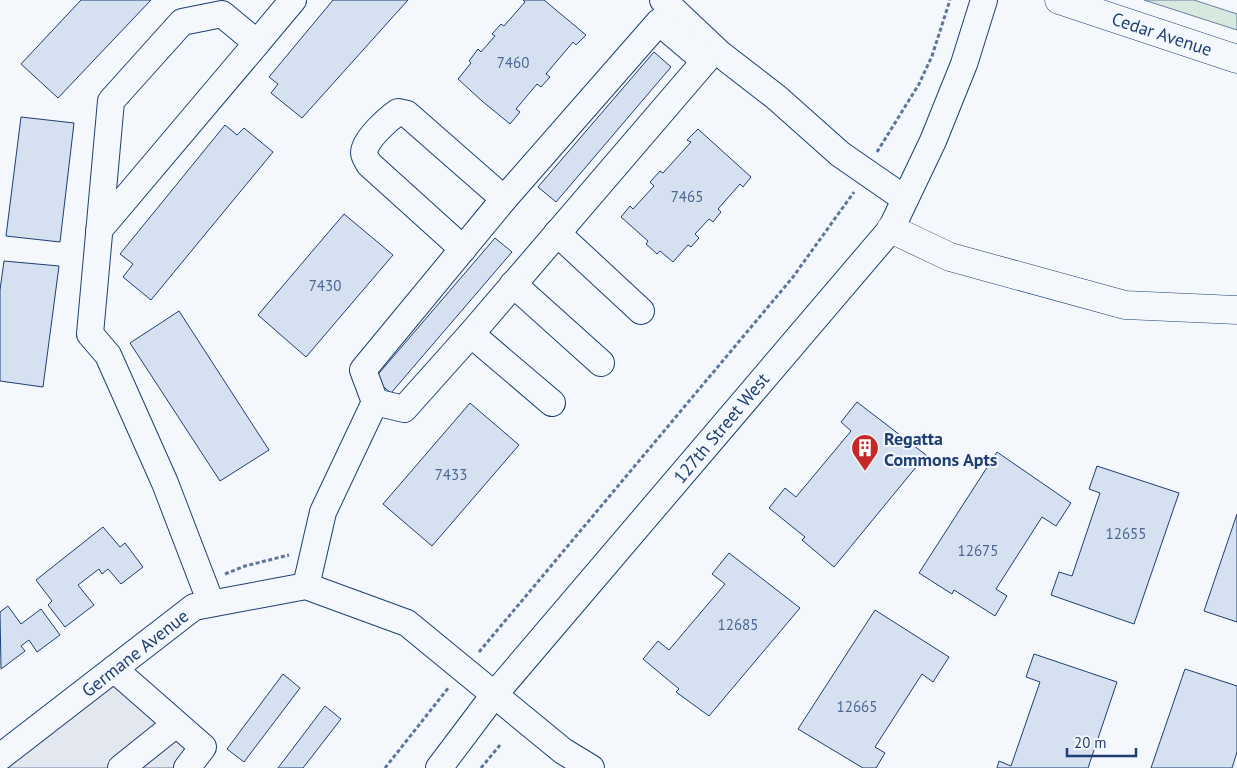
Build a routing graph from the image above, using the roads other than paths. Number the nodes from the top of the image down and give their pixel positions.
1 (293, 0) edge
2 (663, 0) edge
3 (984, 0) edge
4 (1059, 0) edge
5 (257, 43) junction
6 (1237, 59) edge
7 (504, 199) junction
8 (905, 199) junction
9 (891, 229) junction
10 (99, 230) junction
11 (557, 233) junction
12 (463, 249) junction
13 (512, 284) junction
14 (1237, 310) edge
15 (641, 311) dead end
16 (471, 334) junction
17 (601, 363) dead end
18 (375, 402) junction
19 (552, 403) dead end
20 (306, 586) junction
21 (207, 593) junction
22 (114, 669) junction
23 (494, 695) junction
24 (176, 724) junction
25 (0, 758) edge
26 (121, 768) edge
27 (187, 768) edge
28 (439, 768) edge
29 (591, 768) edge

1 - 5 street
2 - 8 street
3 - 8 street, 127th Street West
4 - 6 highway, Cedar Avenue
5 - 10 street
5 - 10 street
7 - 11 street
7 - 12 street
7 - 12 street
8 - 9 street, 127th Street West
9 - 14 highway
9 - 23 street, 127th Street West
10 - 21 street
11 - 13 street
11 - 15 street
12 - 18 street
13 - 16 street
13 - 17 street
16 - 18 street
16 - 19 street
18 - 20 street
20 - 21 street, Germane Avenue
20 - 23 street
21 - 22 street, Germane Avenue
22 - 24 street
22 - 25 street, Germane Avenue
23 - 28 street, 127th Street West
23 - 29 street
24 - 26 street
24 - 27 street

